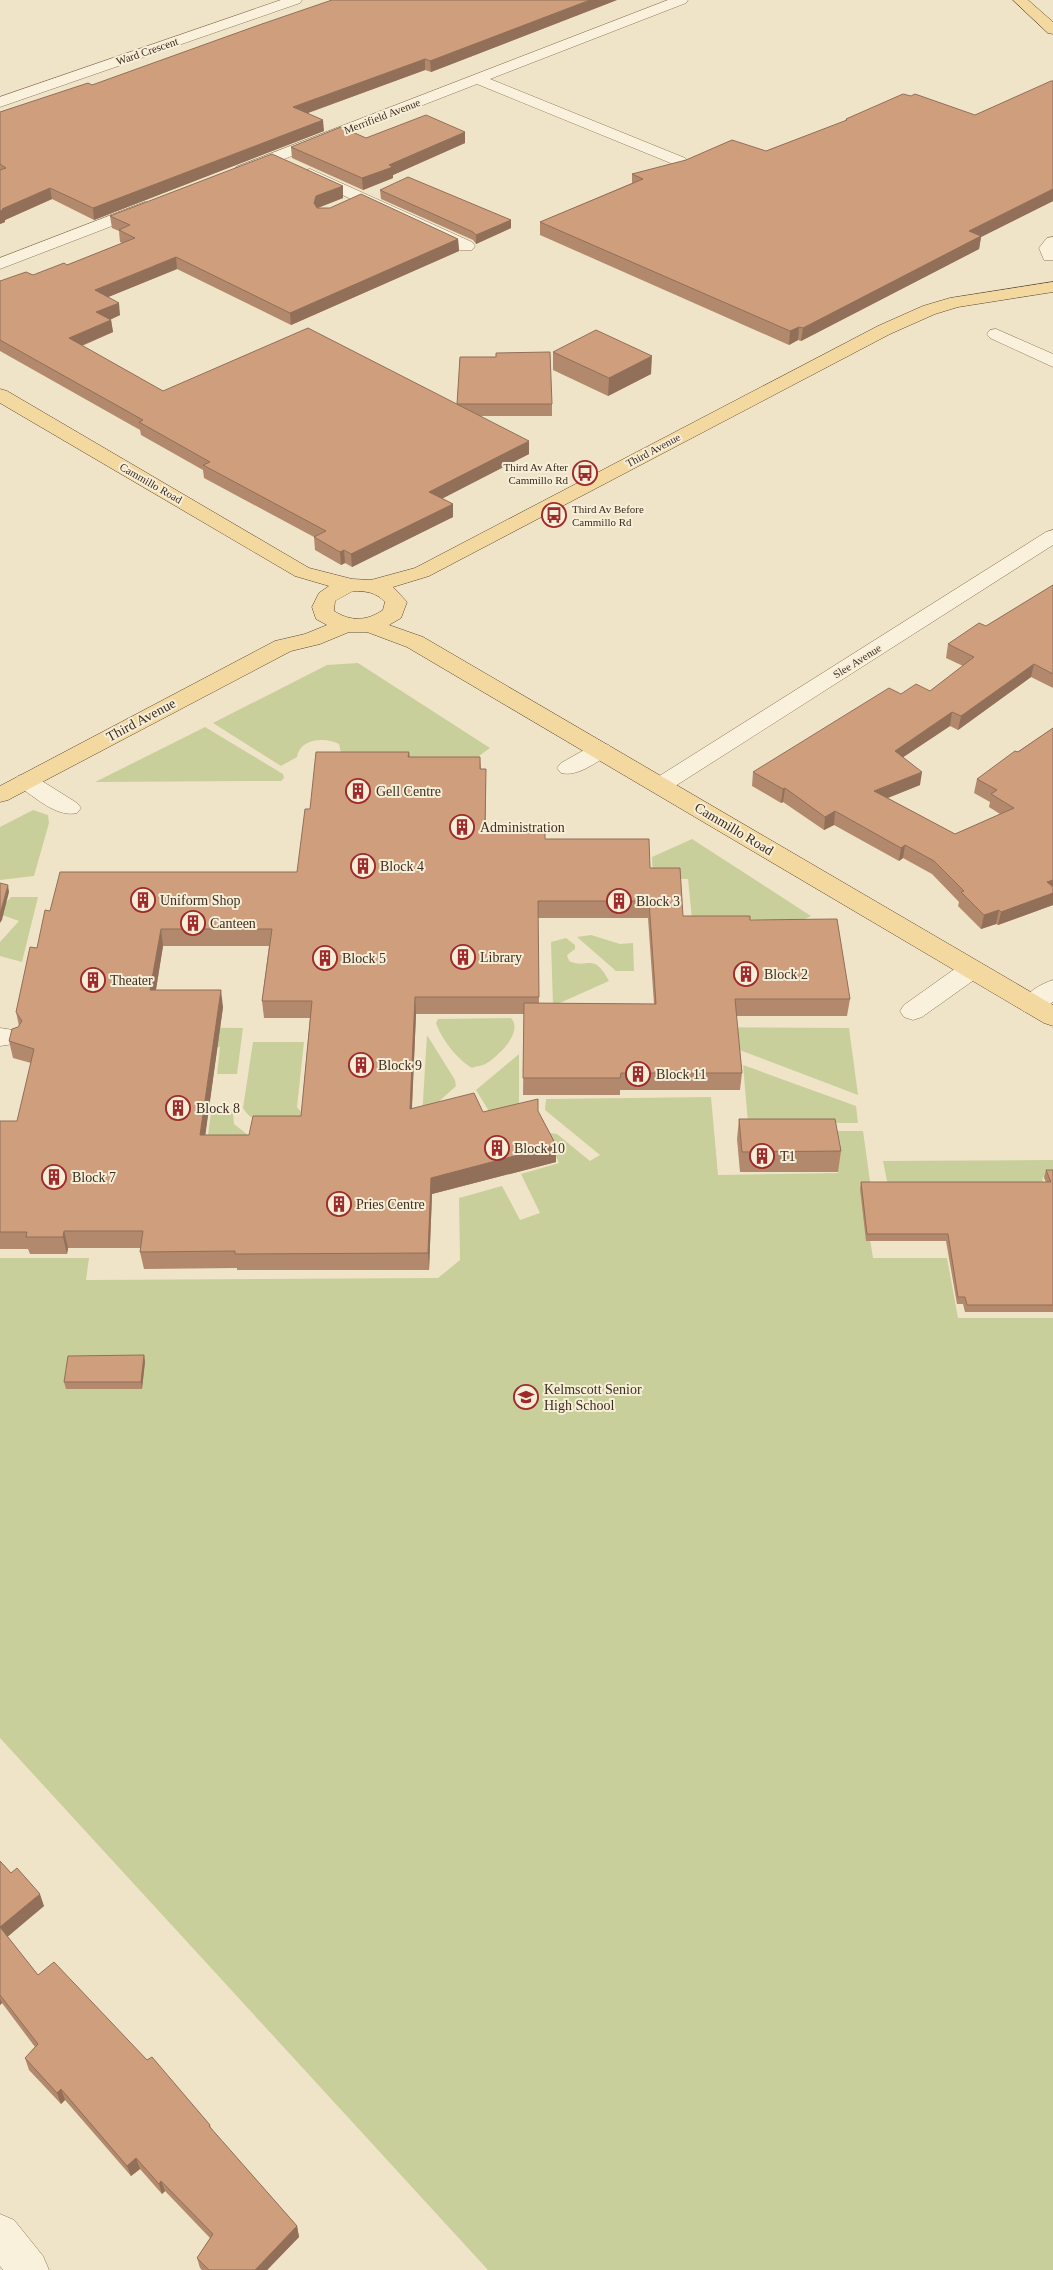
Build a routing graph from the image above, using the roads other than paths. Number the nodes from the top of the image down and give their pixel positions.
1 (294, 0) edge
2 (681, 0) edge
3 (1020, 0) edge
4 (1036, 0) edge
5 (1053, 12) edge
6 (1053, 30) edge
7 (477, 79) junction
8 (0, 102) edge
9 (274, 158) junction
10 (679, 161) edge
11 (230, 175) edge
12 (382, 191) edge
13 (363, 198) junction
14 (158, 202) edge
15 (341, 207) edge
16 (466, 246) dead end
17 (0, 264) edge
18 (1053, 287) edge
19 (1053, 300) edge
20 (884, 330) junction
21 (996, 334) dead end
22 (1053, 361) edge
23 (0, 395) edge
24 (1053, 536) edge
25 (302, 572) junction
26 (422, 572) junction
27 (362, 586) junction
28 (323, 603) junction
29 (394, 608) junction
30 (346, 625) junction
31 (369, 625) junction
32 (415, 642) junction
33 (283, 646) junction
34 (601, 750) junction
35 (569, 768) dead end
36 (26, 781) junction
37 (662, 785) junction
38 (0, 795) edge
39 (69, 808) dead end
40 (972, 969) junction
41 (1053, 989) edge
42 (913, 1011) dead end
43 (1042, 1011) edge
44 (0, 2234) edge
45 (29, 2270) edge

1 - 8 street, Ward Crescent
2 - 7 street, Merrifield Avenue
3 - 6 main road
4 - 5 main road
7 - 9 street, Merrifield Avenue
7 - 10 street
9 - 11 street, Merrifield Avenue
9 - 13 street
12 - 13 street
13 - 15 street
13 - 16 street
14 - 17 street
18 - 20 main road, Third Avenue
19 - 20 main road, Third Avenue
20 - 26 main road, Third Avenue
21 - 22 street
23 - 25 main road, Cammillo Road
24 - 37 street, Slee Avenue
25 - 27 main road, Cammillo Road
25 - 28 main road, Cammillo Road
26 - 27 main road, Third Avenue
26 - 29 main road, Third Avenue
27 - 28 main road, Third Avenue
27 - 29 main road, Cammillo Road
28 - 30 main road, Cammillo Road
28 - 33 main road, Third Avenue
29 - 31 main road
29 - 32 main road, Cammillo Road
30 - 31 main road
30 - 33 main road, Third Avenue
31 - 32 main road, Cammillo Road
32 - 34 main road, Cammillo Road
33 - 36 main road, Third Avenue
34 - 35 street
34 - 37 main road, Cammillo Road
36 - 38 main road, Third Avenue
36 - 39 street
37 - 40 main road, Cammillo Road
40 - 42 street
40 - 43 main road, Cammillo Road
41 - 43 street
44 - 45 street

